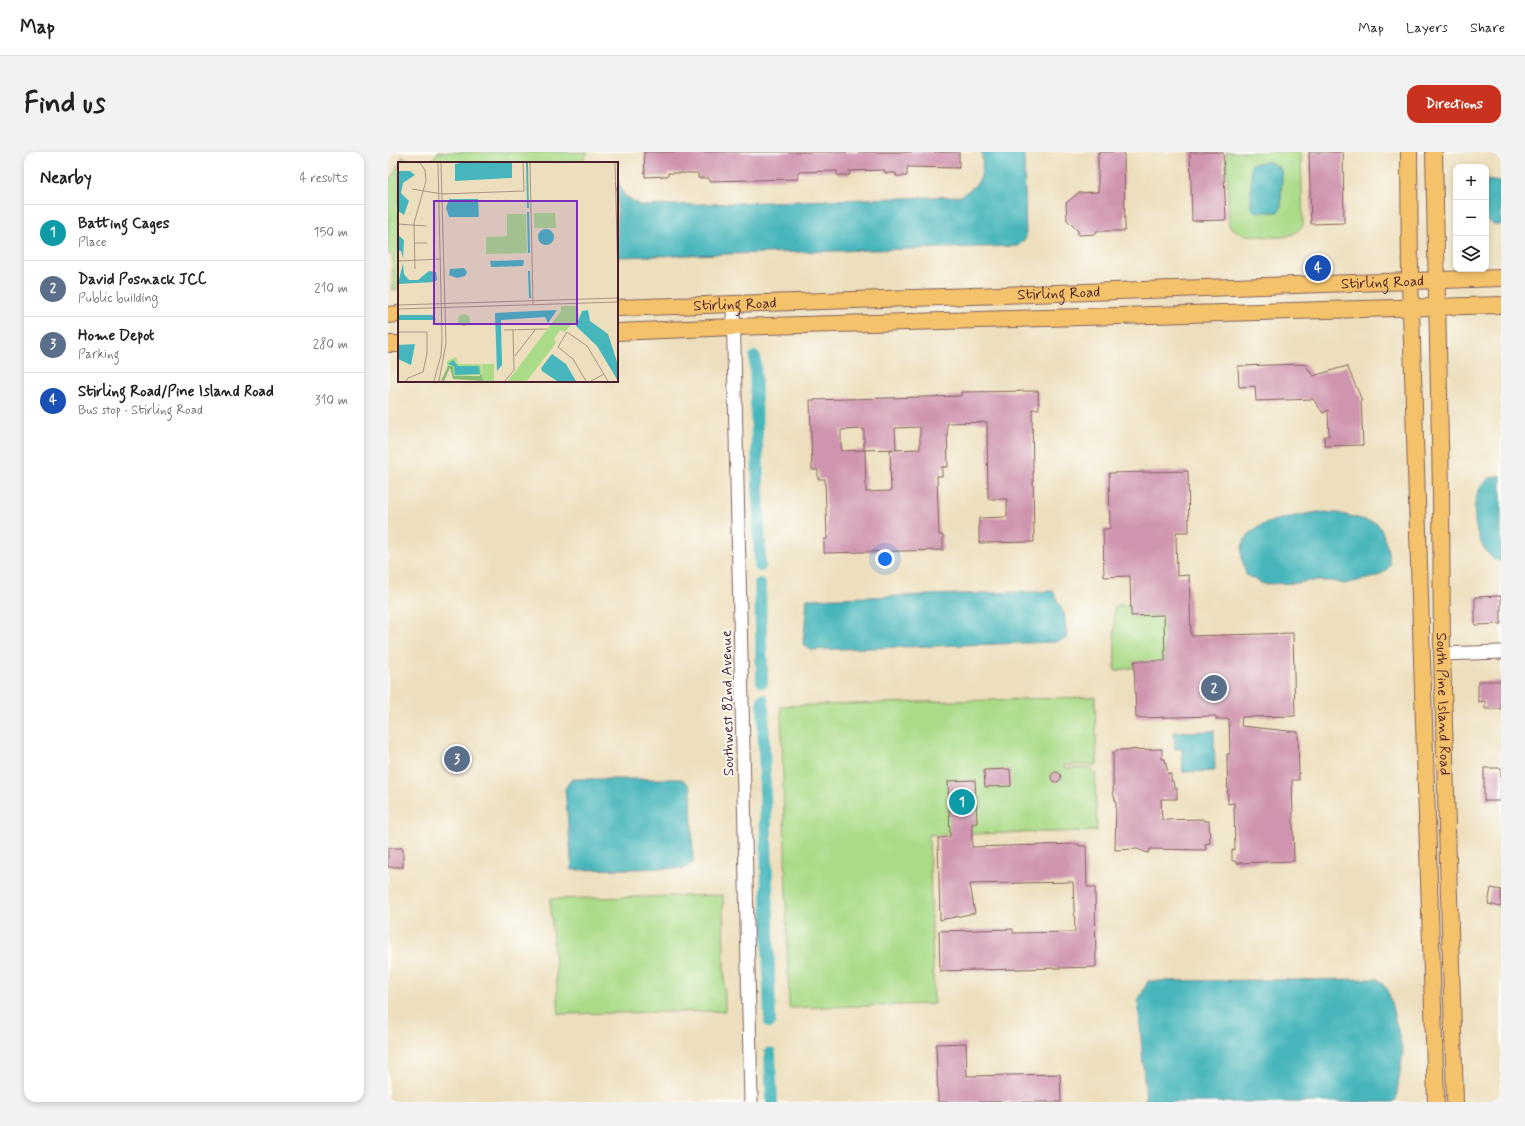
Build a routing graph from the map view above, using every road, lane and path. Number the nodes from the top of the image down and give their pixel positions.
1 (1409, 152) edge
2 (1434, 152) edge
3 (1501, 278) edge
4 (1437, 279) junction
5 (1410, 280) junction
6 (1059, 293) junction
7 (733, 304) junction
8 (1501, 305) edge
9 (1412, 307) junction
10 (1437, 307) junction
11 (618, 308) edge
12 (398, 314) edge
13 (388, 315) edge
14 (1060, 317) junction
15 (733, 327) junction
16 (618, 332) edge
17 (1501, 652) edge
18 (1442, 654) junction
19 (751, 1102) edge
20 (1436, 1102) edge
21 (1455, 1102) edge

1 - 5 main road, South Pine Island Road
2 - 4 main road, South Pine Island Road
3 - 4 main road, Stirling Road
4 - 5 main road, Stirling Road
4 - 10 main road, South Pine Island Road
5 - 6 main road, Stirling Road
5 - 9 main road, South Pine Island Road
6 - 7 main road, Stirling Road
6 - 14 main road
7 - 11 main road, Stirling Road
7 - 15 street, Southwest 82nd Avenue
8 - 10 main road, Stirling Road
9 - 10 main road, Stirling Road
9 - 14 main road, Stirling Road
9 - 20 main road, South Pine Island Road
10 - 18 main road, South Pine Island Road
12 - 13 main road
14 - 15 main road, Stirling Road
15 - 16 main road, Stirling Road
15 - 19 street, Southwest 82nd Avenue
17 - 18 street
18 - 21 main road, South Pine Island Road

